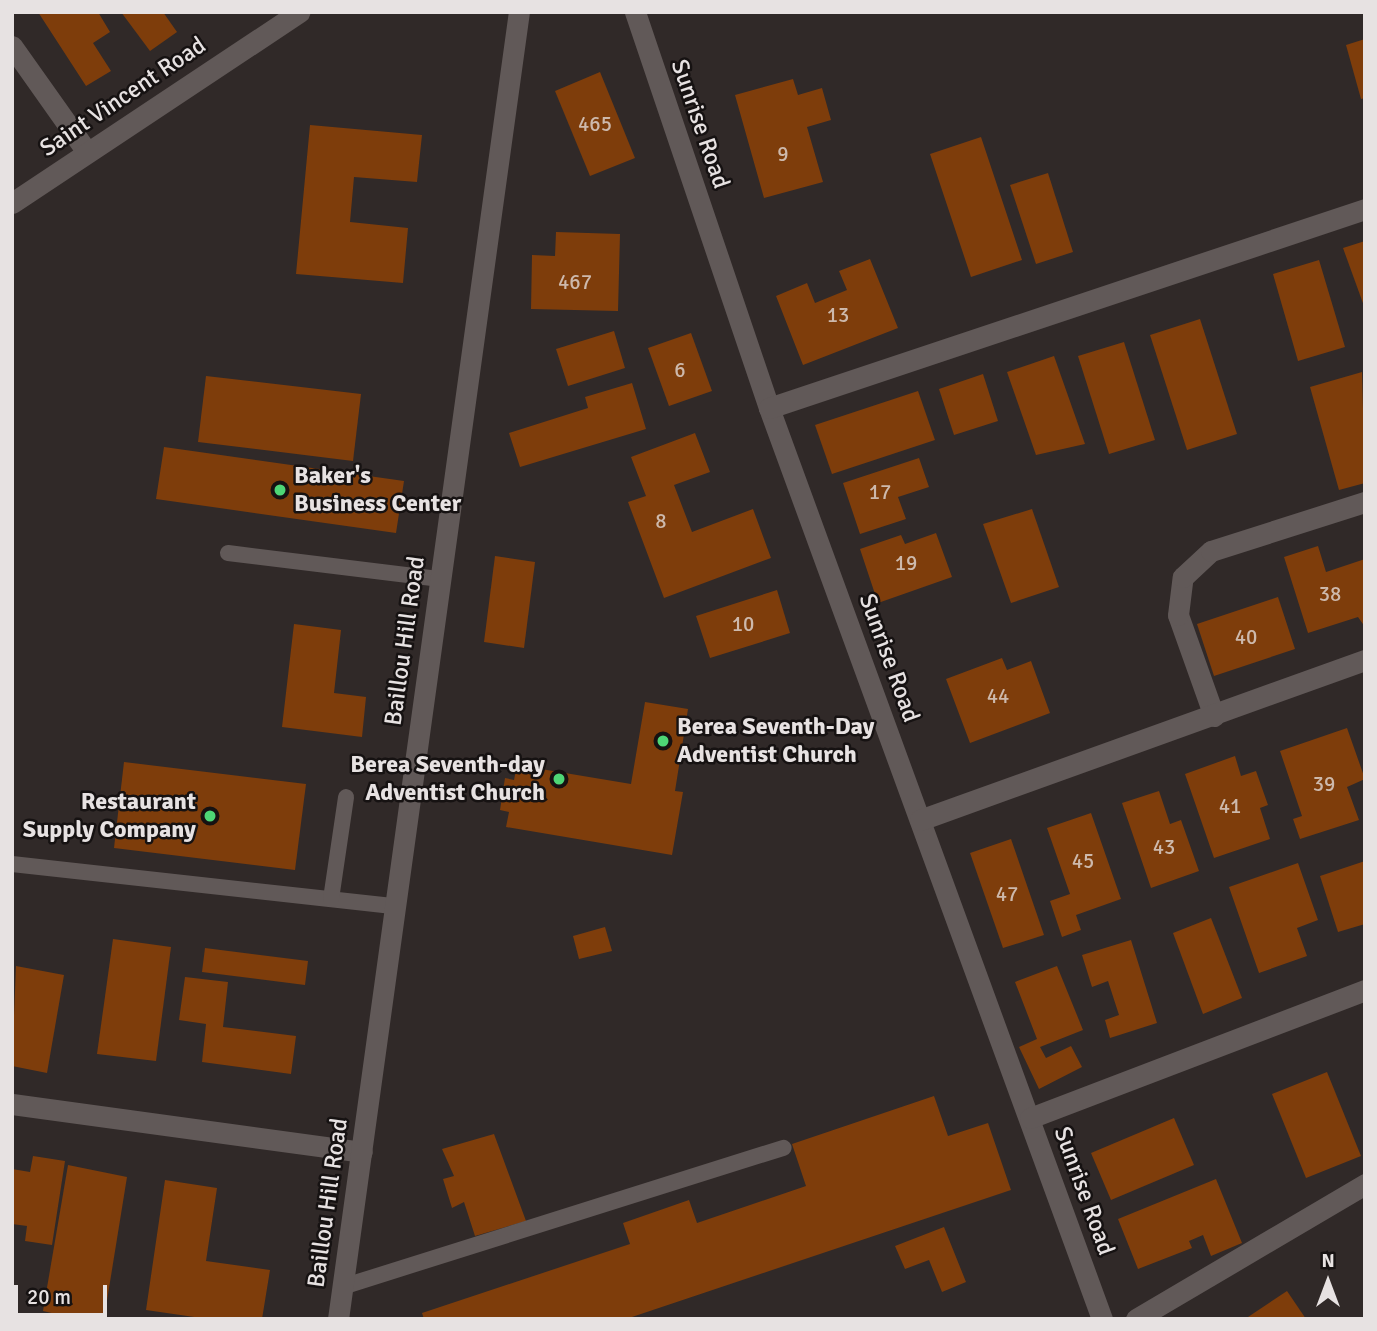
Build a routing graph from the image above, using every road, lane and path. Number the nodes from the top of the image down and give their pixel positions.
1 (299, 12) edge
2 (519, 12) edge
3 (635, 12) edge
4 (12, 46) edge
5 (88, 152) junction
6 (12, 203) edge
7 (1365, 209) edge
8 (769, 408) junction
9 (1365, 502) edge
10 (228, 553) dead end
11 (440, 579) junction
12 (1365, 660) edge
13 (1214, 716) junction
14 (346, 797) dead end
15 (920, 820) junction
16 (12, 864) edge
17 (331, 899) junction
18 (396, 906) junction
19 (1365, 990) edge
20 (12, 1104) edge
21 (1030, 1118) junction
22 (784, 1148) dead end
23 (362, 1153) junction
24 (1365, 1184) edge
25 (342, 1287) junction
26 (338, 1319) edge
27 (1102, 1319) edge
28 (1136, 1319) edge

1 - 5 street, Saint Vincent Road
2 - 11 street, Baillou Hill Road
3 - 8 street, Sunrise Road
4 - 5 street
5 - 6 street, Saint Vincent Road
7 - 8 street
8 - 15 street, Sunrise Road
9 - 13 street
10 - 11 lane
11 - 18 street, Baillou Hill Road
12 - 13 street
13 - 15 street
14 - 17 lane
15 - 21 street, Sunrise Road
16 - 17 lane
17 - 18 lane
18 - 23 street, Baillou Hill Road
19 - 21 street
20 - 23 street
21 - 27 street, Sunrise Road
22 - 25 lane
23 - 25 street, Baillou Hill Road
24 - 28 street
25 - 26 street, Baillou Hill Road

